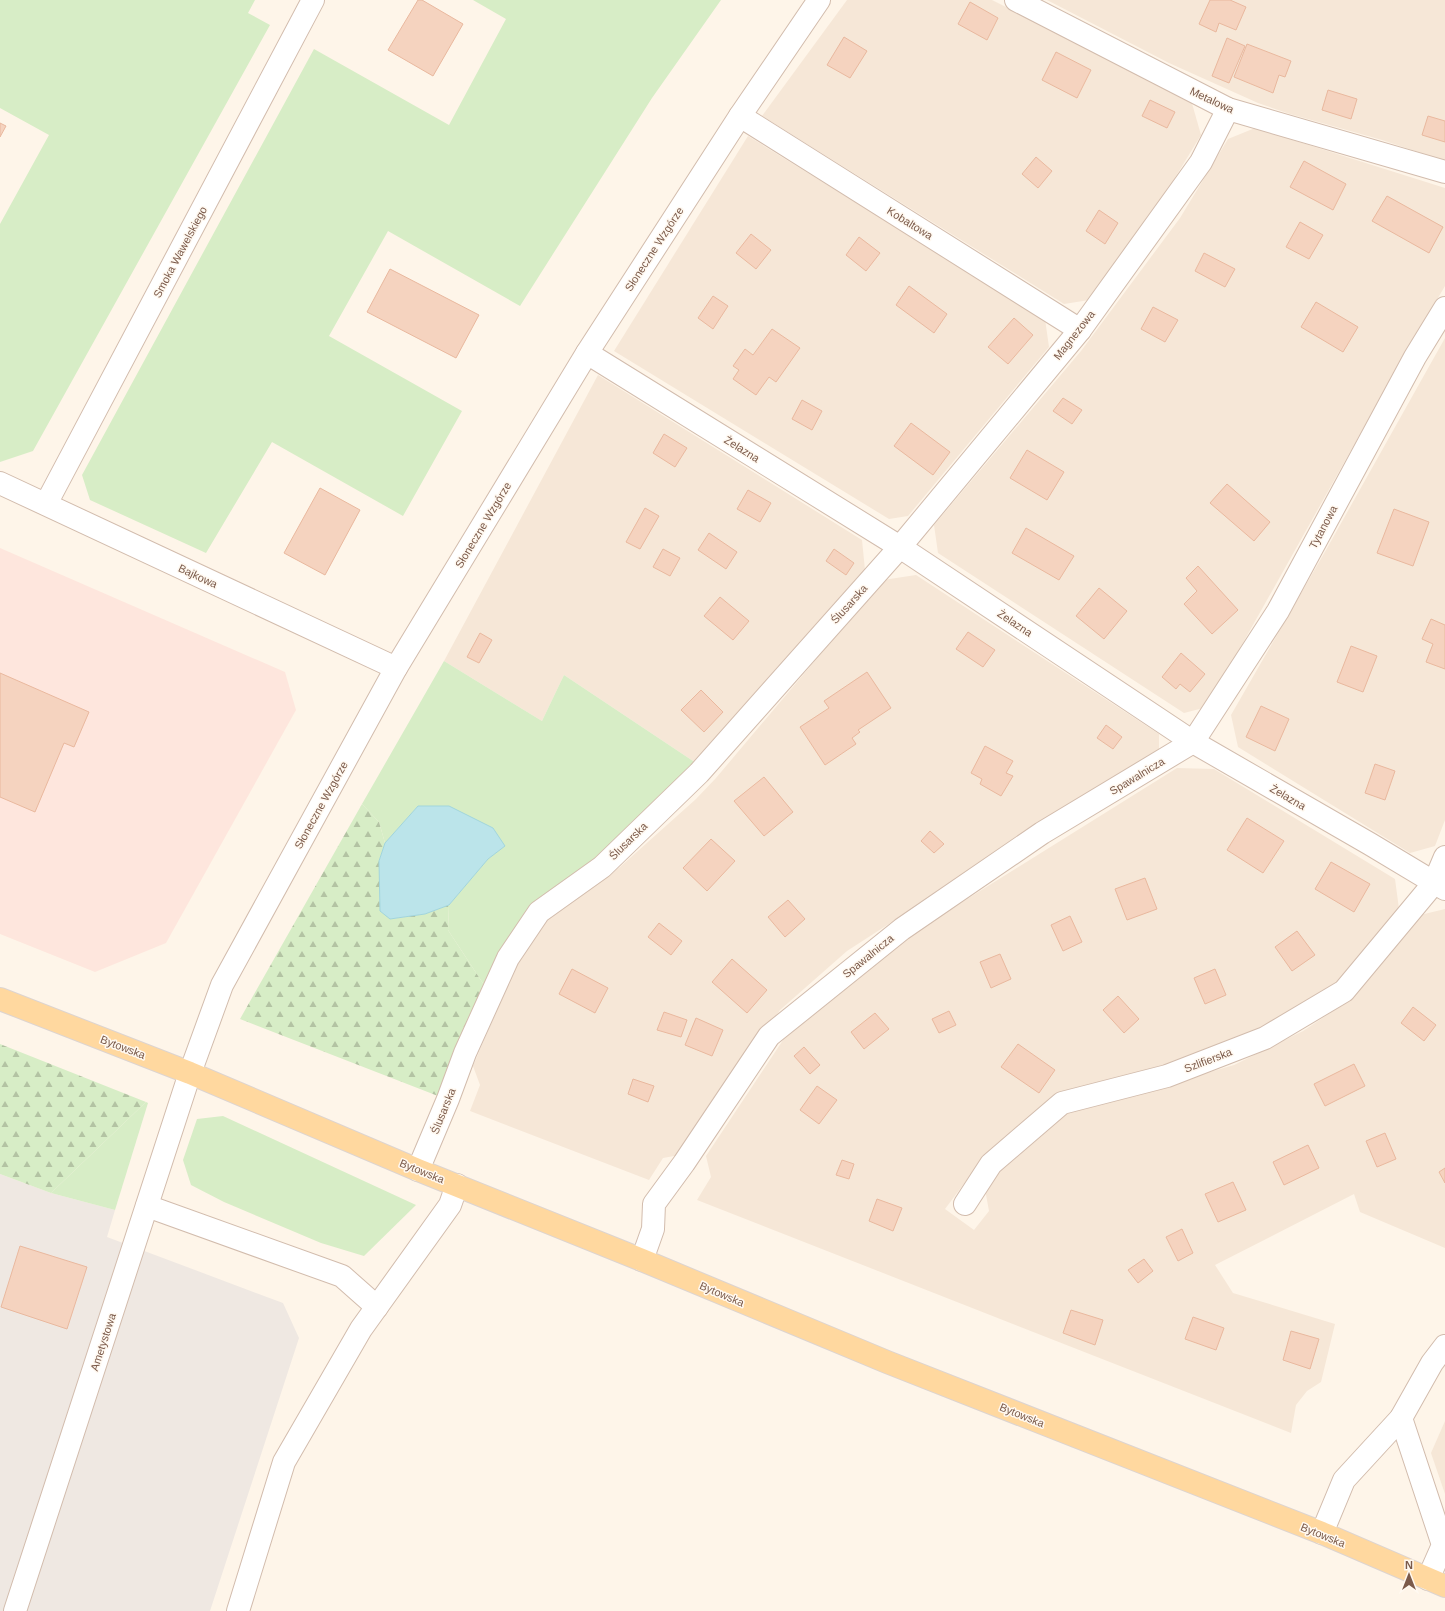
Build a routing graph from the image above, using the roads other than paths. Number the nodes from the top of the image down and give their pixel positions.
1 (313, 0) edge
2 (819, 0) edge
3 (1016, 0) edge
4 (1228, 109) junction
5 (740, 116) junction
6 (1445, 172) edge
7 (1445, 308) edge
8 (1080, 330) junction
9 (587, 353) junction
10 (0, 483) edge
11 (46, 504) junction
12 (900, 547) junction
13 (396, 668) junction
14 (1193, 742) junction
15 (1445, 857) edge
16 (1440, 886) edge
17 (0, 999) edge
18 (190, 1073) junction
19 (418, 1170) junction
20 (457, 1185) junction
21 (965, 1204) dead end
22 (148, 1206) junction
23 (642, 1260) junction
24 (377, 1307) junction
25 (1445, 1346) edge
26 (1401, 1418) junction
27 (1322, 1533) junction
28 (1436, 1582) edge
29 (15, 1611) edge
30 (238, 1611) edge

1 - 11 street, Smoka Wawelskiego
2 - 5 street, Słoneczne Wzgórze
3 - 4 street, Metalowa
4 - 6 street, Metalowa
4 - 8 street, Magnezowa
5 - 8 street, Kobaltowa
5 - 9 street, Słoneczne Wzgórze
7 - 14 street, Tytanowa
8 - 12 street, Magnezowa
9 - 12 street, Żelazna
9 - 13 street, Słoneczne Wzgórze
10 - 11 street, Bajkowa
11 - 13 street, Bajkowa
12 - 14 street, Żelazna
12 - 19 street, Ślusarska
13 - 18 street, Słoneczne Wzgórze
14 - 16 street, Żelazna
14 - 23 street, Spawalnicza
15 - 16 street, Szlifierska
16 - 21 street, Szlifierska
17 - 18 main road, Bytowska
18 - 19 main road, Bytowska
18 - 22 street, Ametystowa
19 - 20 main road, Bytowska
20 - 23 main road, Bytowska
20 - 24 street
22 - 24 street
22 - 29 street, Ametystowa
23 - 27 main road, Bytowska
24 - 30 street
25 - 26 street
26 - 27 street
26 - 28 street
27 - 28 main road, Bytowska

